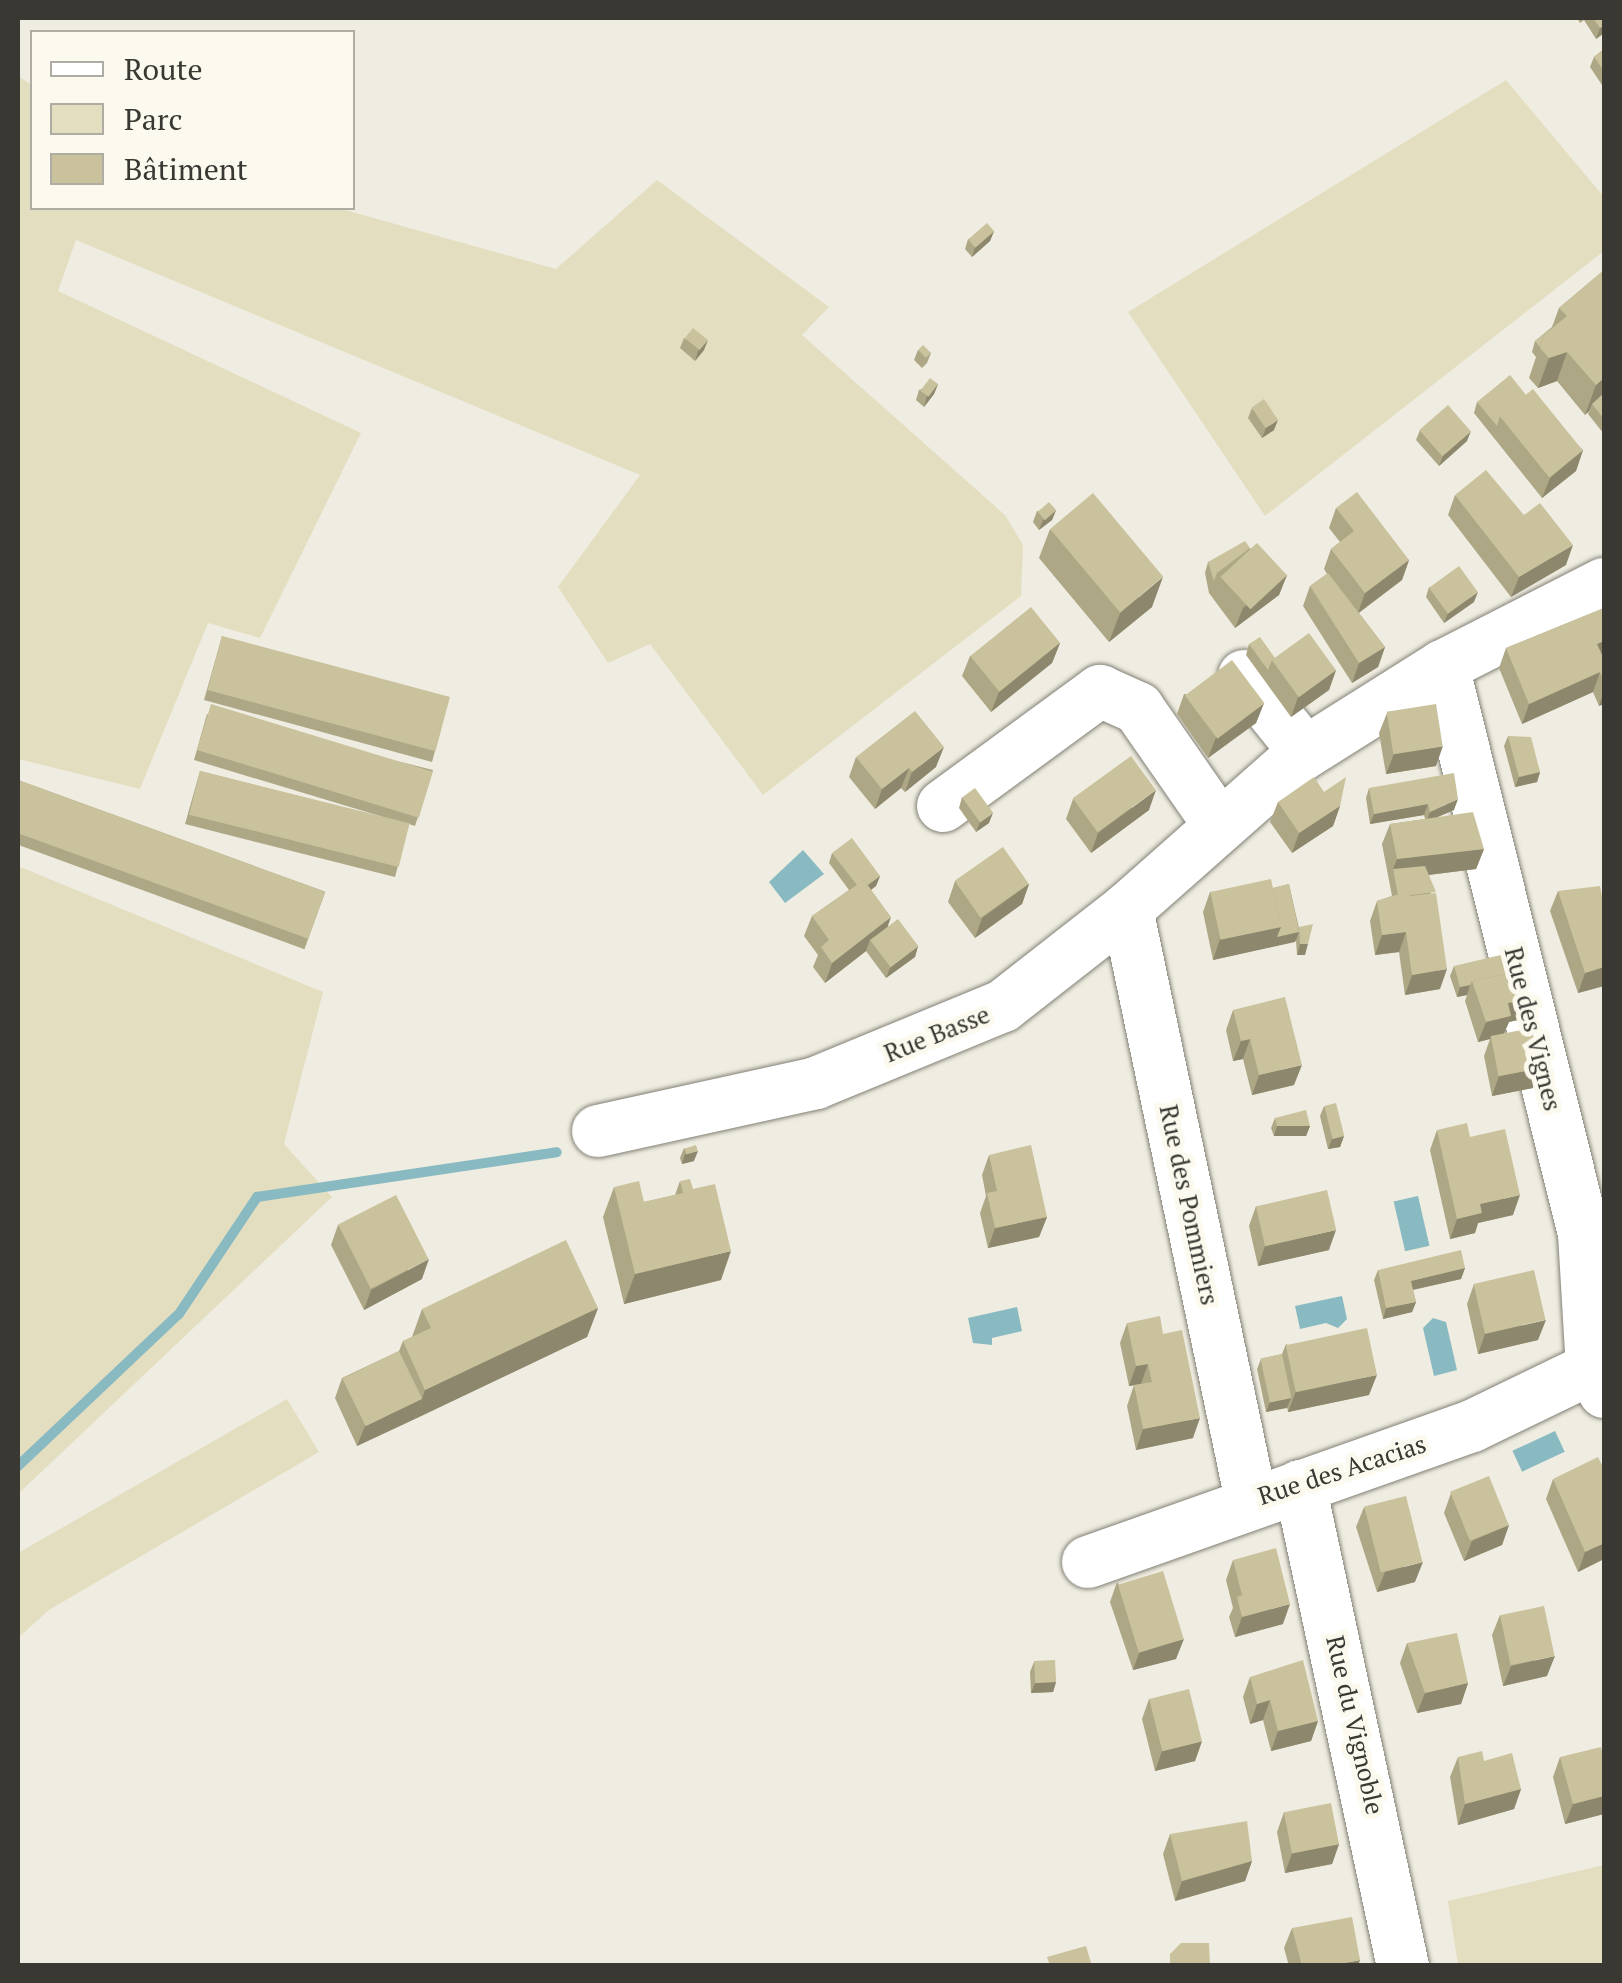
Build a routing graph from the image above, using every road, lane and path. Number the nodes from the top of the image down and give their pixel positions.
1 (1604, 584) edge
2 (1442, 666) junction
3 (1244, 676) edge
4 (1306, 752) junction
5 (943, 806) dead end
6 (1220, 826) junction
7 (1127, 909) junction
8 (598, 1131) dead end
9 (1598, 1380) edge
10 (1300, 1486) junction
11 (1250, 1500) junction
12 (1088, 1562) dead end
13 (1403, 1966) edge

1 - 2 street, Rue Basse
2 - 4 street, Rue Basse
2 - 9 street, Rue des Vignes
3 - 4 street
4 - 6 street, Rue Basse
5 - 6 street
6 - 7 street, Rue Basse
7 - 8 street, Rue Basse
7 - 11 street, Rue des Pommiers
9 - 10 street, Rue des Acacias
10 - 11 street, Rue des Acacias
10 - 13 street, Rue du Vignoble
11 - 12 street, Rue des Acacias

